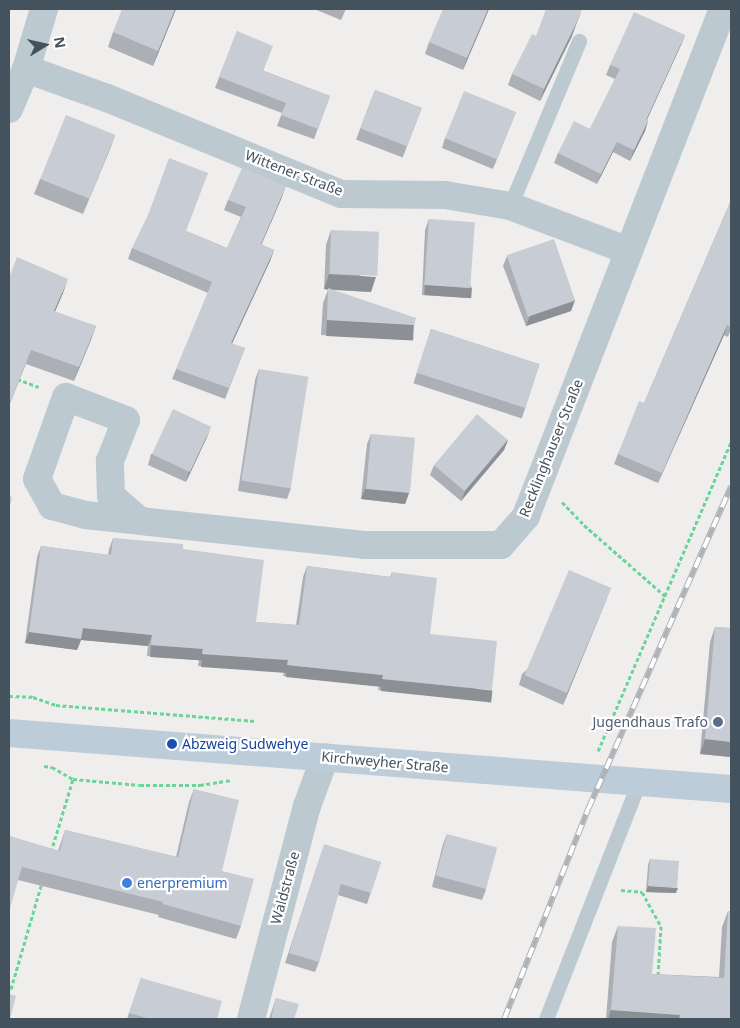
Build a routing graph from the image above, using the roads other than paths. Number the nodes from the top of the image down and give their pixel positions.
1 (44, 9) edge
2 (723, 9) edge
3 (579, 41) dead end
4 (26, 69) junction
5 (9, 109) edge
6 (510, 206) junction
7 (629, 251) junction
8 (140, 521) junction
9 (9, 733) edge
10 (325, 757) junction
11 (639, 782) junction
12 (731, 789) edge
13 (251, 1019) edge
14 (546, 1019) edge

1 - 4 street
2 - 7 street, Recklinghauser Straße
3 - 6 lane
4 - 5 street
4 - 6 street, Wittener Straße
6 - 7 street, Wittener Straße
7 - 8 street, Recklinghauser Straße
8 - 8 street, Recklinghauser Straße
9 - 10 main road, Kirchweyher Straße
10 - 11 main road, Kirchweyher Straße
10 - 13 street, Waldstraße
11 - 12 main road, Kirchweyher Straße
11 - 14 lane

